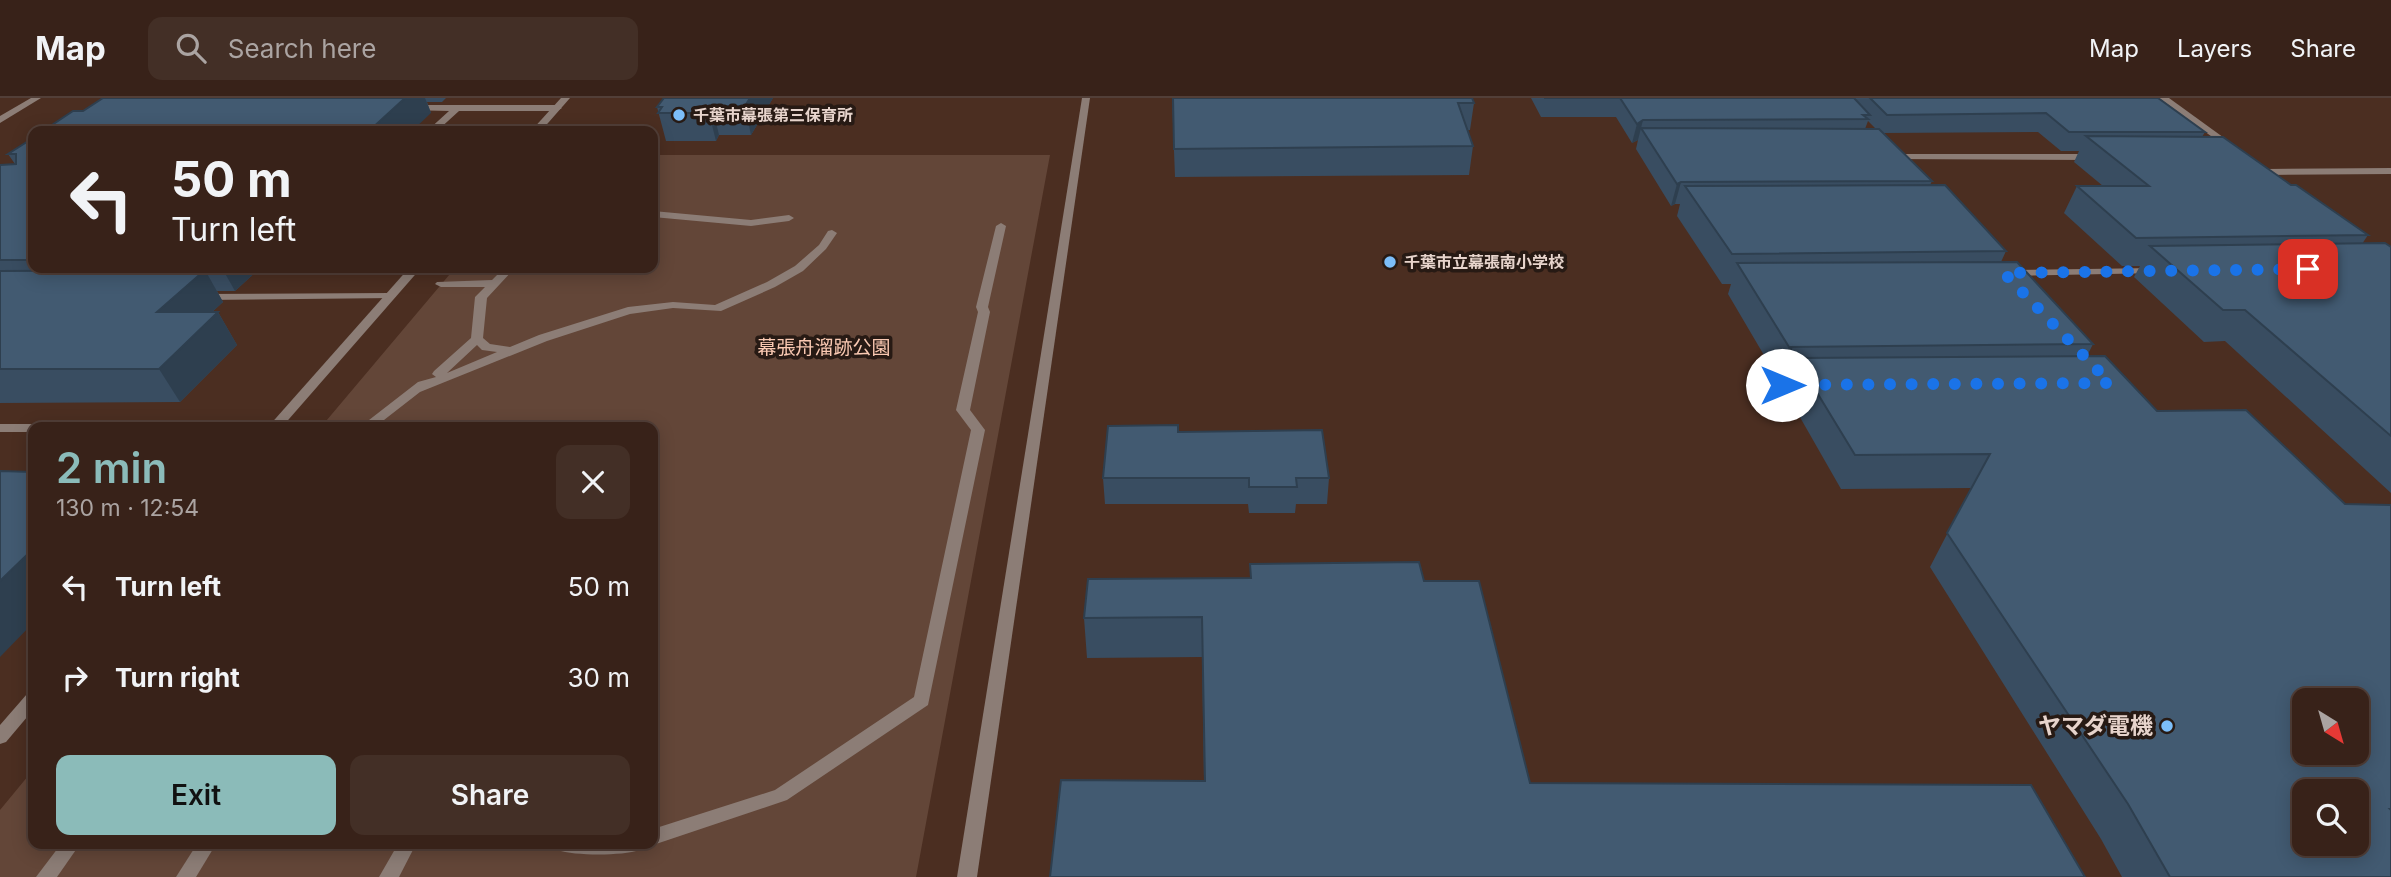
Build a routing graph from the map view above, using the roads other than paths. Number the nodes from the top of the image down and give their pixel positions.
1 (37, 98) edge
2 (566, 98) edge
3 (1086, 98) edge
4 (2163, 98) edge
5 (403, 108) dead end
6 (457, 108) junction
7 (557, 108) junction
8 (0, 120) edge
9 (437, 126) edge
10 (541, 126) edge
11 (1894, 157) edge
12 (2110, 157) edge
13 (2232, 157) edge
14 (2256, 164) edge
15 (2391, 171) edge
16 (2266, 172) junction
17 (2278, 180) edge
18 (658, 214) edge
19 (789, 219) dead end
20 (1001, 226) dead end
21 (832, 233) dead end
22 (1995, 263) edge
23 (2170, 270) edge
24 (411, 273) edge
25 (504, 273) edge
26 (2004, 273) junction
27 (492, 283) junction
28 (441, 284) dead end
29 (2018, 287) edge
30 (390, 296) junction
31 (195, 297) edge
32 (477, 339) junction
33 (511, 351) junction
34 (415, 390) junction
35 (279, 422) edge
36 (373, 422) edge
37 (0, 428) edge
38 (28, 428) edge
39 (28, 705) edge
40 (0, 737) edge
41 (658, 835) edge
42 (67, 849) edge
43 (204, 849) edge
44 (404, 849) edge
45 (46, 877) edge
46 (186, 877) edge
47 (389, 877) edge
48 (967, 877) edge

1 - 8 street
2 - 7 street
3 - 48 street
4 - 13 street
5 - 6 street
6 - 7 street
6 - 9 street
7 - 10 street
11 - 12 street
14 - 16 street
15 - 16 street
16 - 17 street
18 - 19 street
20 - 41 street
21 - 33 street
22 - 26 street
23 - 26 street
24 - 30 street
25 - 27 street
26 - 29 street
27 - 28 street
27 - 32 street
30 - 31 street
30 - 35 street
32 - 33 street
32 - 34 street
33 - 34 street
34 - 36 street
37 - 38 street
39 - 40 street
42 - 45 street
43 - 46 street
44 - 47 street

